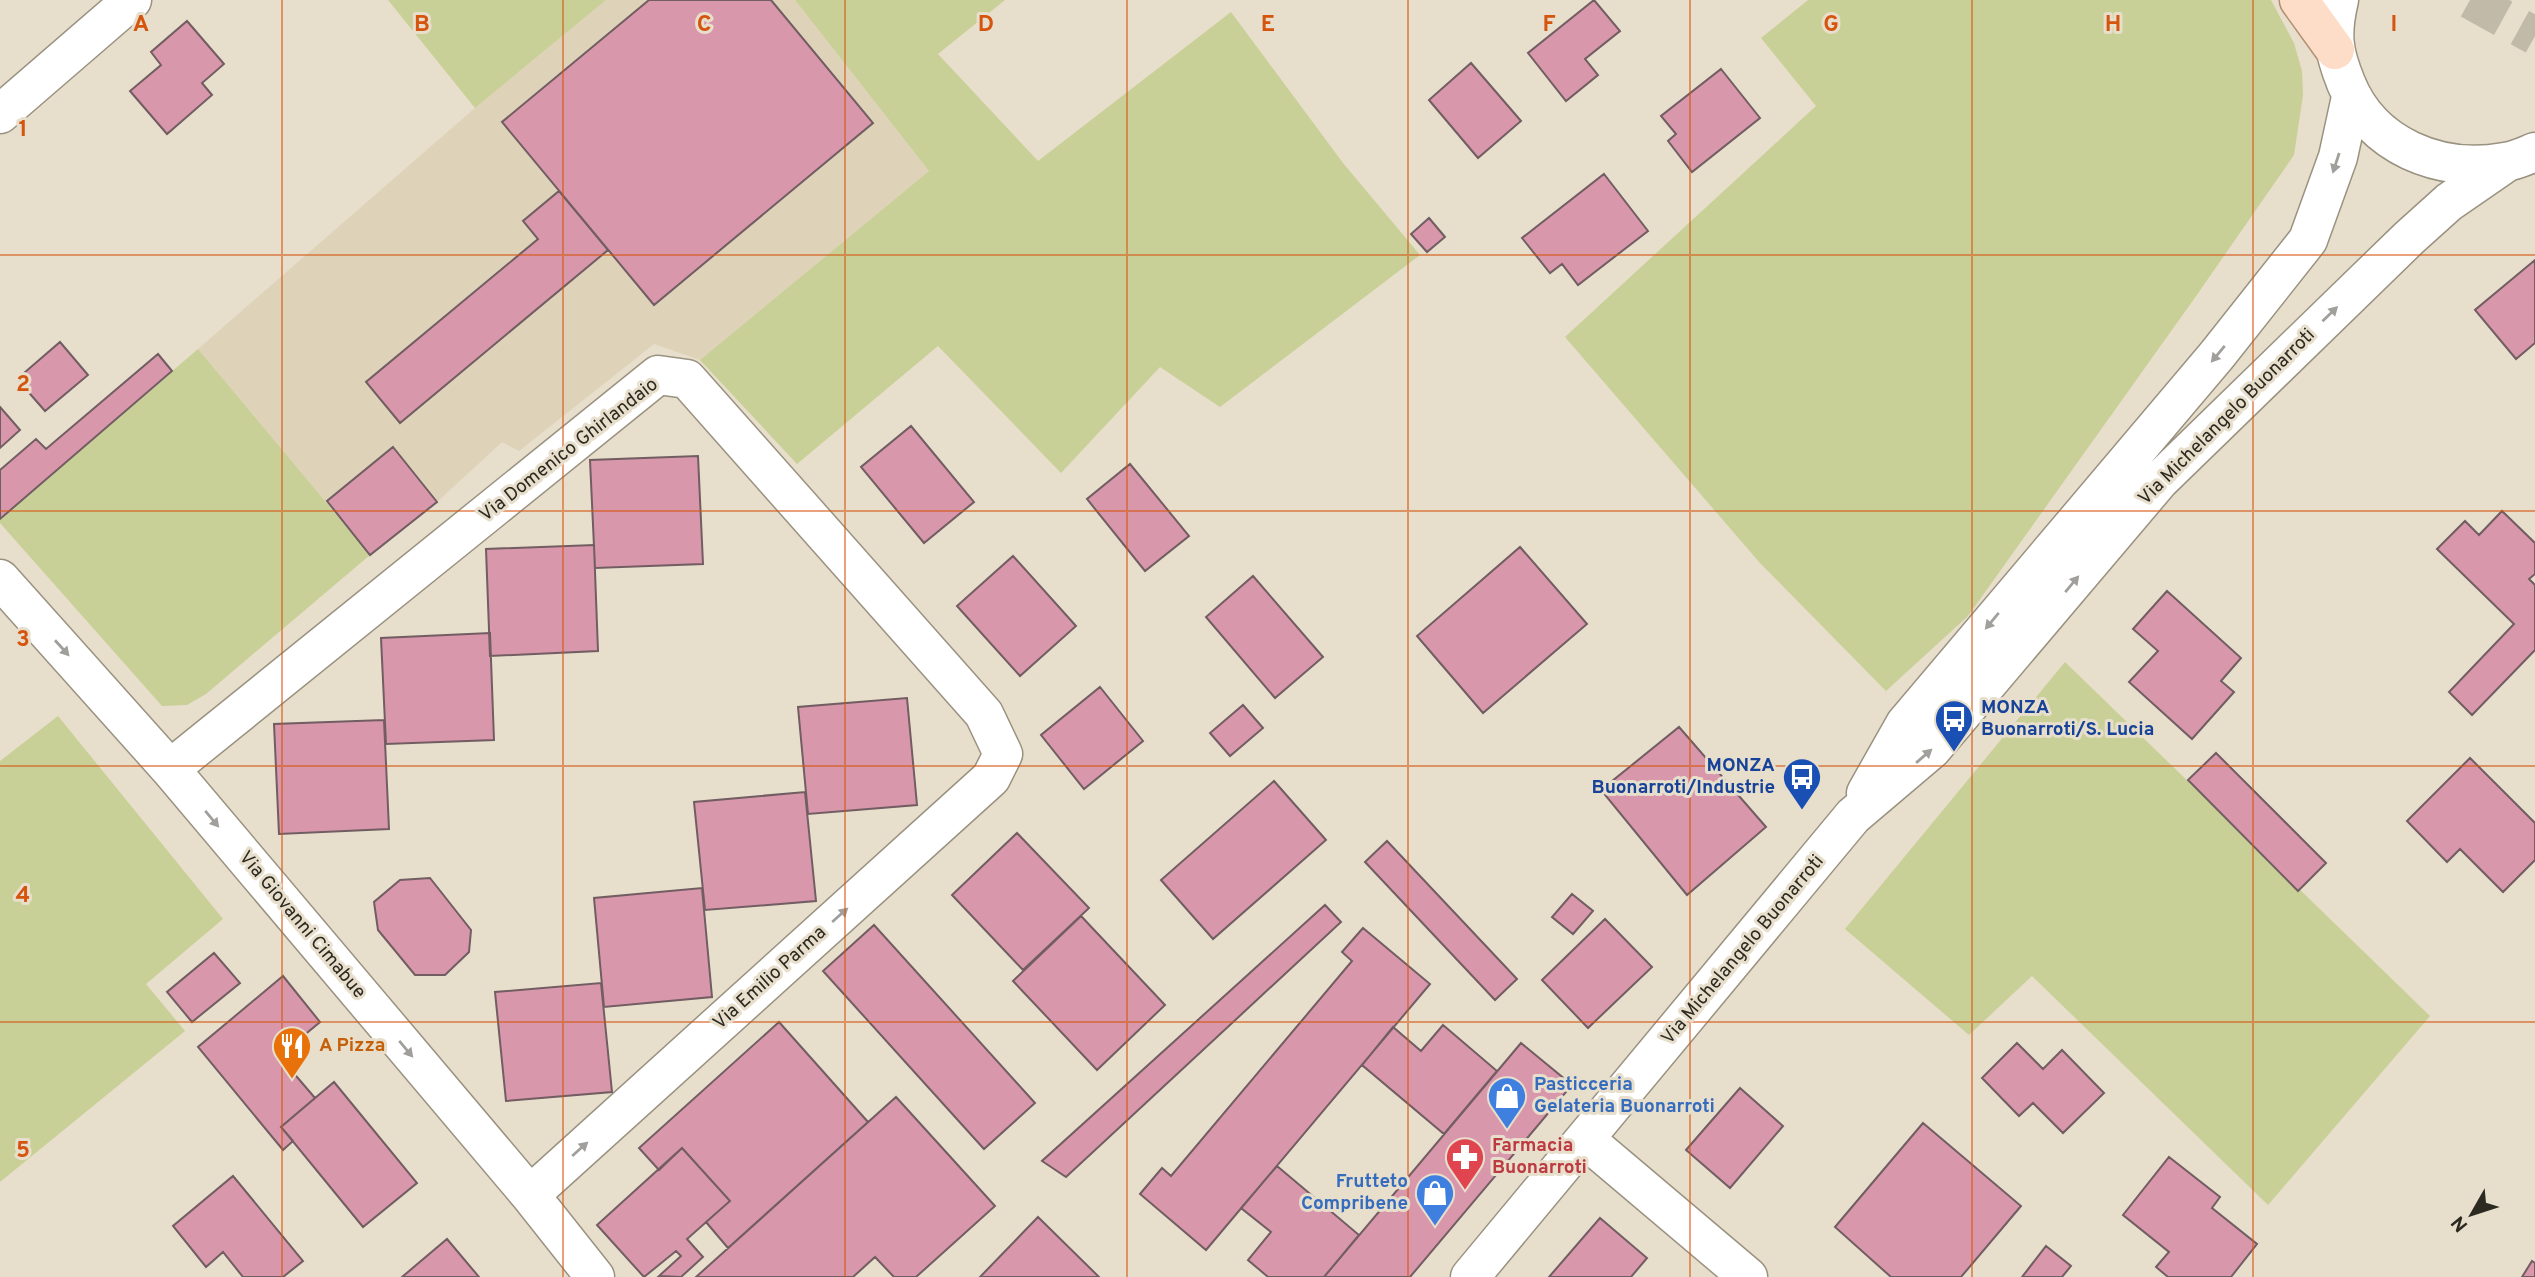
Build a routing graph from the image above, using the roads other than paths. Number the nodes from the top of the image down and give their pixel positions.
1 (132, 0) edge
2 (2299, 0) edge
3 (2339, 0) edge
4 (2335, 50) junction
5 (2351, 97) junction
6 (0, 114) edge
7 (2521, 157) edge
8 (0, 579) edge
9 (1003, 754) joint
10 (170, 769) junction
11 (1853, 817) junction
12 (1586, 1140) junction
13 (530, 1195) junction
14 (592, 1276) edge
15 (1471, 1277) edge
16 (1748, 1277) edge

1 - 6 street
2 - 4 main road
3 - 4 street
4 - 5 street
5 - 7 street
5 -> 11 street, Via Michelangelo Buonarroti
11 -> 7 street, Via Michelangelo Buonarroti
8 -> 10 street, Via Giovanni Cimabue
9 - 10 street, Via Domenico Ghirlandaio
13 -> 9 street, Via Emilio Parma
10 -> 13 street, Via Giovanni Cimabue
11 - 12 street, Via Michelangelo Buonarroti
12 - 15 street, Via Michelangelo Buonarroti
12 - 16 street
13 - 14 street, Via Giovanni Cimabue

